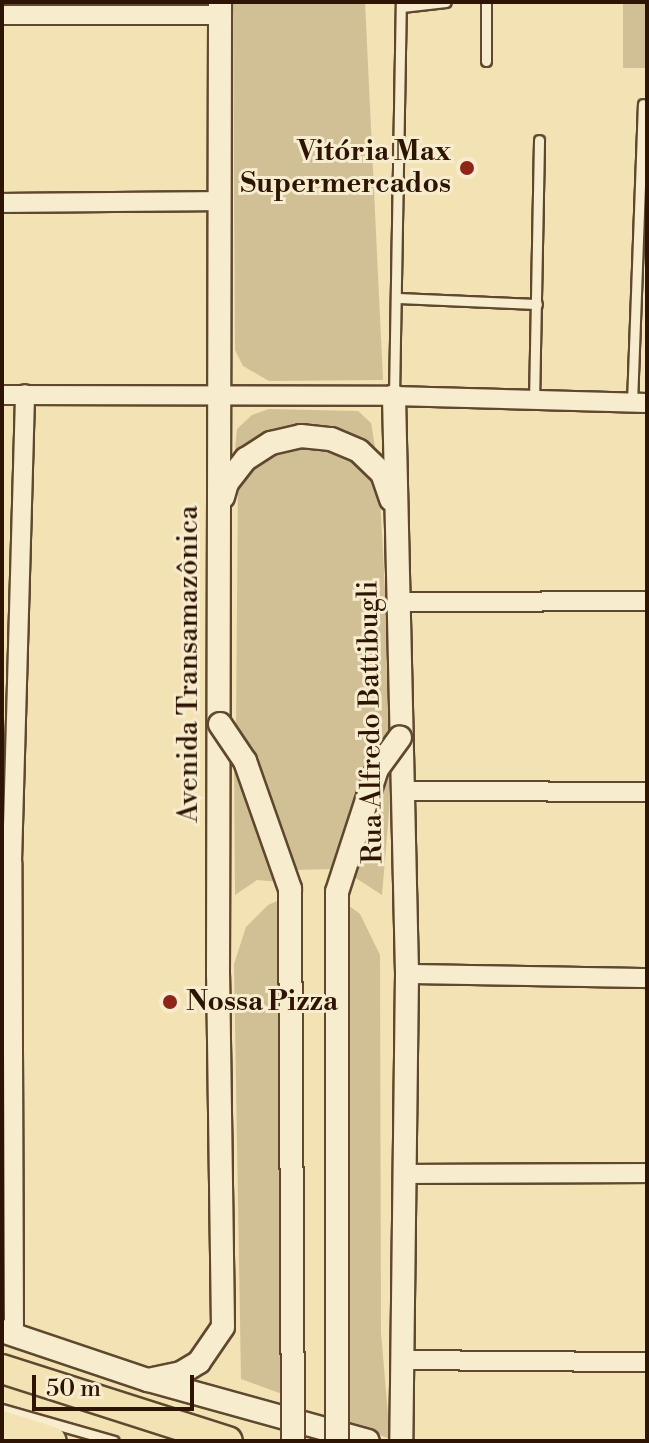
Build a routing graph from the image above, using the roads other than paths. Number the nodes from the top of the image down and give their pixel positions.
1 (446, 2) edge
2 (486, 2) edge
3 (402, 5) edge
4 (220, 8) edge
5 (2, 15) edge
6 (486, 61) dead end
7 (643, 104) dead end
8 (539, 140) dead end
9 (219, 201) junction
10 (2, 203) edge
11 (397, 298) junction
12 (537, 304) junction
13 (25, 394) junction
14 (221, 394) junction
15 (2, 395) edge
16 (394, 396) junction
17 (534, 402) junction
18 (640, 403) edge
19 (219, 513) junction
20 (398, 531) junction
21 (647, 601) edge
22 (399, 602) junction
23 (220, 724) junction
24 (400, 737) junction
25 (403, 791) junction
26 (647, 792) edge
27 (7, 862) edge
28 (407, 974) junction
29 (647, 978) edge
30 (647, 1173) edge
31 (405, 1174) junction
32 (8, 1333) edge
33 (401, 1360) junction
34 (647, 1362) edge
35 (2, 1369) edge
36 (2, 1377) edge
37 (148, 1380) junction
38 (2, 1409) edge
39 (2, 1425) edge
40 (52, 1441) edge
41 (114, 1441) edge
42 (186, 1441) edge
43 (228, 1441) edge
44 (293, 1441) edge
45 (337, 1441) edge
46 (368, 1441) edge
47 (401, 1441) edge

1 - 3 lane
2 - 6 lane
3 - 11 lane, Rua Alfredo Battibugli
4 - 5 street
4 - 9 street, Avenida Transamazônica
7 - 18 lane
8 - 12 lane
9 - 10 street
9 - 14 street, Avenida Transamazônica
11 - 12 lane
11 - 16 lane, Rua Alfredo Battibugli
12 - 17 lane
13 - 14 street
13 - 15 street
13 - 27 street
14 - 16 street
14 - 19 street, Avenida Transamazônica
16 - 17 street
16 - 20 street, Rua Alfredo Battibugli
17 - 18 street
19 - 20 street
19 - 23 street, Avenida Transamazônica
20 - 22 street, Rua Alfredo Battibugli
21 - 22 street
22 - 24 street, Rua Alfredo Battibugli
23 - 37 street, Avenida Transamazônica
23 - 44 street, bridge
24 - 25 street, Rua Alfredo Battibugli
24 - 45 street, bridge
25 - 26 street
25 - 28 street, Rua Alfredo Battibugli
27 - 32 street
28 - 29 street
28 - 31 street, Rua Alfredo Battibugli
30 - 31 street
31 - 33 street, Rua Alfredo Battibugli
32 - 37 street
33 - 34 street
33 - 47 street, Rua Alfredo Battibugli
35 - 43 main road
36 - 42 lane
37 - 46 street
38 - 41 lane
39 - 40 main road

